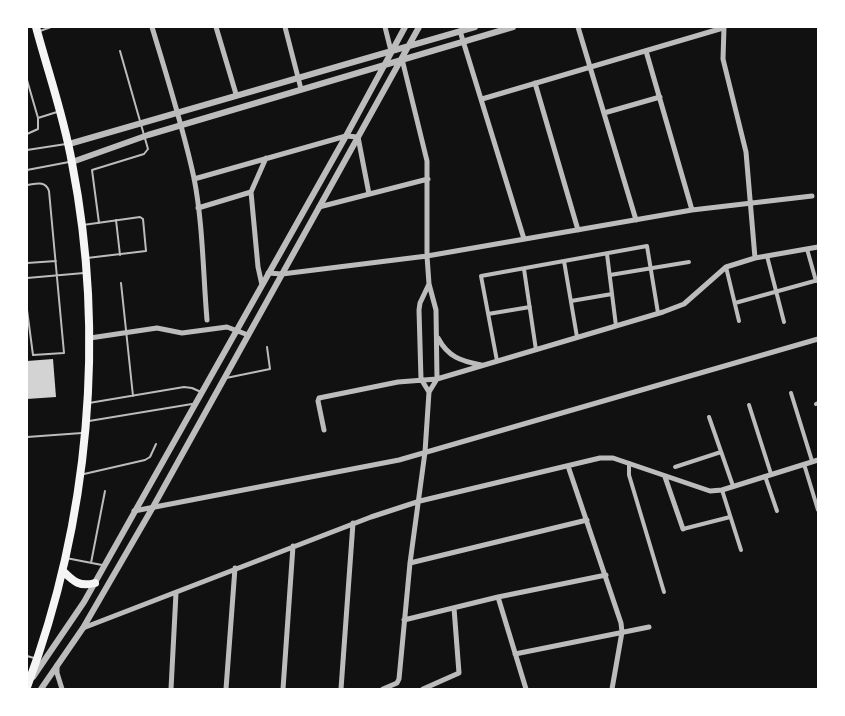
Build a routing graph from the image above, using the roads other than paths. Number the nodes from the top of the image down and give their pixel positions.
1 (51, 27) edge
2 (152, 27) edge
3 (216, 27) edge
4 (285, 27) edge
5 (385, 27) edge
6 (405, 27) edge
7 (418, 27) edge
8 (475, 27) edge
9 (513, 27) edge
10 (578, 27) edge
11 (724, 27) edge
12 (36, 29) edge
13 (460, 31) junction
14 (464, 42) junction
15 (408, 45) junction
16 (120, 51) dead end
17 (391, 51) junction
18 (646, 51) junction
19 (402, 59) junction
20 (384, 64) junction
21 (591, 67) junction
22 (298, 76) junction
23 (27, 80) edge
24 (535, 83) junction
25 (301, 89) junction
26 (236, 94) junction
27 (660, 98) junction
28 (482, 99) junction
29 (59, 111) junction
30 (178, 113) junction
31 (604, 113) junction
32 (38, 118) junction
33 (141, 123) junction
34 (181, 125) junction
35 (27, 134) edge
36 (144, 136) junction
37 (346, 136) junction
38 (358, 137) junction
39 (69, 144) junction
40 (27, 150) edge
41 (266, 158) junction
42 (72, 162) junction
43 (27, 170) edge
44 (194, 179) junction
45 (428, 179) junction
46 (27, 185) edge
47 (251, 192) junction
48 (369, 195) junction
49 (812, 196) dead end
50 (749, 202) junction
51 (320, 207) junction
52 (198, 208) junction
53 (692, 210) junction
54 (116, 220) junction
55 (636, 220) junction
56 (99, 223) junction
57 (81, 225) junction
58 (578, 230) junction
59 (524, 239) junction
60 (818, 247) edge
61 (807, 249) junction
62 (607, 254) junction
63 (120, 255) junction
64 (428, 256) junction
65 (767, 256) junction
66 (755, 258) junction
67 (85, 259) junction
68 (56, 261) junction
69 (564, 261) junction
70 (689, 262) dead end
71 (27, 263) edge
72 (726, 267) junction
73 (651, 268) junction
74 (524, 269) junction
75 (86, 273) junction
76 (268, 273) junction
77 (282, 274) junction
78 (610, 275) junction
79 (57, 276) junction
80 (27, 278) edge
81 (817, 281) edge
82 (121, 283) dead end
83 (429, 284) junction
84 (262, 285) junction
85 (776, 291) junction
86 (612, 294) junction
87 (571, 301) junction
88 (735, 303) junction
89 (530, 307) junction
90 (27, 310) edge
91 (488, 314) junction
92 (658, 314) junction
93 (207, 320) dead end
94 (739, 321) dead end
95 (784, 322) dead end
96 (616, 326) junction
97 (236, 330) junction
98 (125, 333) junction
99 (436, 334) junction
100 (248, 335) junction
101 (577, 337) junction
102 (90, 338) junction
103 (818, 339) edge
104 (267, 347) dead end
105 (536, 350) junction
106 (497, 361) junction
107 (483, 365) junction
108 (224, 379) junction
109 (421, 379) junction
110 (437, 379) junction
111 (201, 392) junction
112 (429, 392) junction
113 (791, 393) dead end
114 (133, 396) junction
115 (87, 403) junction
116 (195, 403) junction
117 (749, 405) dead end
118 (709, 417) dead end
119 (86, 422) junction
120 (324, 430) dead end
121 (85, 432) junction
122 (27, 437) edge
123 (156, 444) dead end
124 (425, 452) junction
125 (721, 452) junction
126 (815, 460) edge
127 (629, 462) junction
128 (804, 464) junction
129 (568, 466) junction
130 (675, 466) dead end
131 (81, 474) junction
132 (768, 475) junction
133 (665, 477) junction
134 (733, 486) junction
135 (722, 490) junction
136 (105, 491) dead end
137 (815, 493) edge
138 (420, 501) junction
139 (153, 507) junction
140 (818, 510) edge
141 (777, 511) dead end
142 (134, 512) junction
143 (730, 516) junction
144 (587, 520) junction
145 (353, 523) junction
146 (683, 529) joint
147 (293, 546) junction
148 (741, 550) dead end
149 (66, 558) junction
150 (91, 563) junction
151 (410, 563) junction
152 (104, 566) junction
153 (235, 568) junction
154 (63, 572) junction
155 (606, 575) junction
156 (95, 584) junction
157 (664, 592) dead end
158 (176, 593) junction
159 (498, 597) junction
160 (454, 608) junction
161 (404, 620) junction
162 (649, 627) dead end
163 (83, 628) junction
164 (622, 632) junction
165 (515, 654) junction
166 (27, 656) edge
167 (36, 659) junction
168 (57, 663) junction
169 (28, 685) edge
170 (41, 689) edge
171 (62, 689) edge
172 (171, 689) edge
173 (226, 689) edge
174 (283, 689) edge
175 (340, 689) edge
176 (383, 689) edge
177 (423, 689) edge
178 (526, 689) edge
179 (612, 689) edge

1 - 12 lane
2 - 30 street
3 - 26 street
4 - 22 street
5 - 17 street
6 - 17 street
7 - 15 street
8 - 13 street
9 - 14 street
10 - 21 street
11 - 18 street
11 - 50 street
12 - 29 main road
13 - 14 street
13 - 15 street
14 - 19 street
14 - 28 street
15 - 17 street
15 - 19 street
16 - 33 lane
17 - 20 street
17 - 22 street
18 - 21 street
18 - 27 street
19 - 20 street
19 - 38 street
19 - 45 street
20 - 25 street
20 - 37 street
21 - 24 street
21 - 31 street
22 - 25 street
22 - 26 street
23 - 32 lane
24 - 28 street
24 - 58 street
25 - 34 street
26 - 30 street
27 - 31 street
27 - 53 street
28 - 59 street
29 - 32 lane
29 - 39 main road
30 - 33 street
30 - 34 street
31 - 55 street
32 - 35 lane
33 - 36 lane
33 - 39 street
34 - 36 street
34 - 44 street
36 - 42 street
36 - 56 lane
37 - 38 street
37 - 41 street
37 - 76 street
38 - 48 street
38 - 51 street
39 - 40 lane
39 - 42 main road
41 - 44 street
41 - 47 street
42 - 43 lane
42 - 57 main road
44 - 52 street
45 - 48 street
45 - 64 street
46 - 68 lane
47 - 52 street
47 - 84 street
48 - 51 street
49 - 50 street
50 - 53 street
50 - 66 street
51 - 77 street
52 - 93 street
53 - 55 street
54 - 56 lane
54 - 63 lane
54 - 63 lane
55 - 58 street
56 - 57 lane
57 - 67 main road
58 - 59 street
59 - 64 street
60 - 61 street
61 - 65 street
61 - 81 street
62 - 69 street
62 - 73 street
62 - 78 street
63 - 67 lane
64 - 77 street
64 - 83 street
65 - 66 street
65 - 85 street
66 - 72 street
67 - 75 main road
68 - 71 lane
68 - 79 lane
69 - 74 street
69 - 87 street
70 - 73 street
72 - 88 street
72 - 92 street
73 - 78 street
73 - 92 street
74 - 89 street
74 - 91 street
75 - 79 lane
75 - 102 main road
76 - 77 street
76 - 84 street
77 - 100 street
78 - 86 street
79 - 80 lane
79 - 90 lane
81 - 85 street
82 - 98 lane
83 - 99 street
83 - 109 street
84 - 97 street
85 - 88 street
85 - 95 street
86 - 87 street
86 - 96 street
87 - 101 street
88 - 94 street
89 - 91 street
89 - 105 street
91 - 106 street
92 - 96 street
96 - 101 street
97 - 98 street
97 - 100 street
97 - 111 street
98 - 102 street
98 - 114 lane
99 - 107 street
99 - 110 street
100 - 108 street
101 - 105 street
102 - 115 main road
103 - 124 street
104 - 108 lane
105 - 106 street
106 - 107 street
107 - 110 street
108 - 139 street
109 - 110 street
109 - 112 street
109 - 120 street
110 - 112 street
111 - 114 lane
111 - 116 street
112 - 124 street
113 - 126 street
114 - 115 lane
115 - 119 main road
116 - 119 lane
116 - 142 street
117 - 132 street
118 - 125 street
119 - 121 main road
121 - 122 lane
121 - 131 main road
123 - 131 lane
124 - 138 street
124 - 139 street
125 - 130 street
125 - 134 street
126 - 128 street
127 - 129 street
127 - 133 street
127 - 157 street
128 - 132 street
128 - 137 street
129 - 138 street
129 - 144 street
131 - 149 main road
132 - 134 street
132 - 141 street
133 - 135 street
133 - 146 street
134 - 135 street
135 - 143 street
136 - 150 lane
137 - 140 street
138 - 145 street
138 - 151 street
139 - 142 street
139 - 163 street
142 - 152 street
143 - 146 street
143 - 148 street
144 - 151 street
144 - 155 street
145 - 147 street
145 - 175 street
147 - 153 street
147 - 174 street
149 - 150 lane
149 - 154 main road
150 - 152 lane
151 - 161 street
152 - 156 street
153 - 158 street
153 - 173 street
154 - 156 main road
154 - 167 main road
155 - 159 street
155 - 164 street
156 - 169 street
158 - 163 street
158 - 172 street
159 - 160 street
159 - 165 street
160 - 161 street
160 - 177 street
161 - 176 street
162 - 164 street
163 - 168 street
164 - 165 street
164 - 179 street
165 - 178 street
166 - 167 lane
167 - 169 main road
168 - 170 street
168 - 171 street

